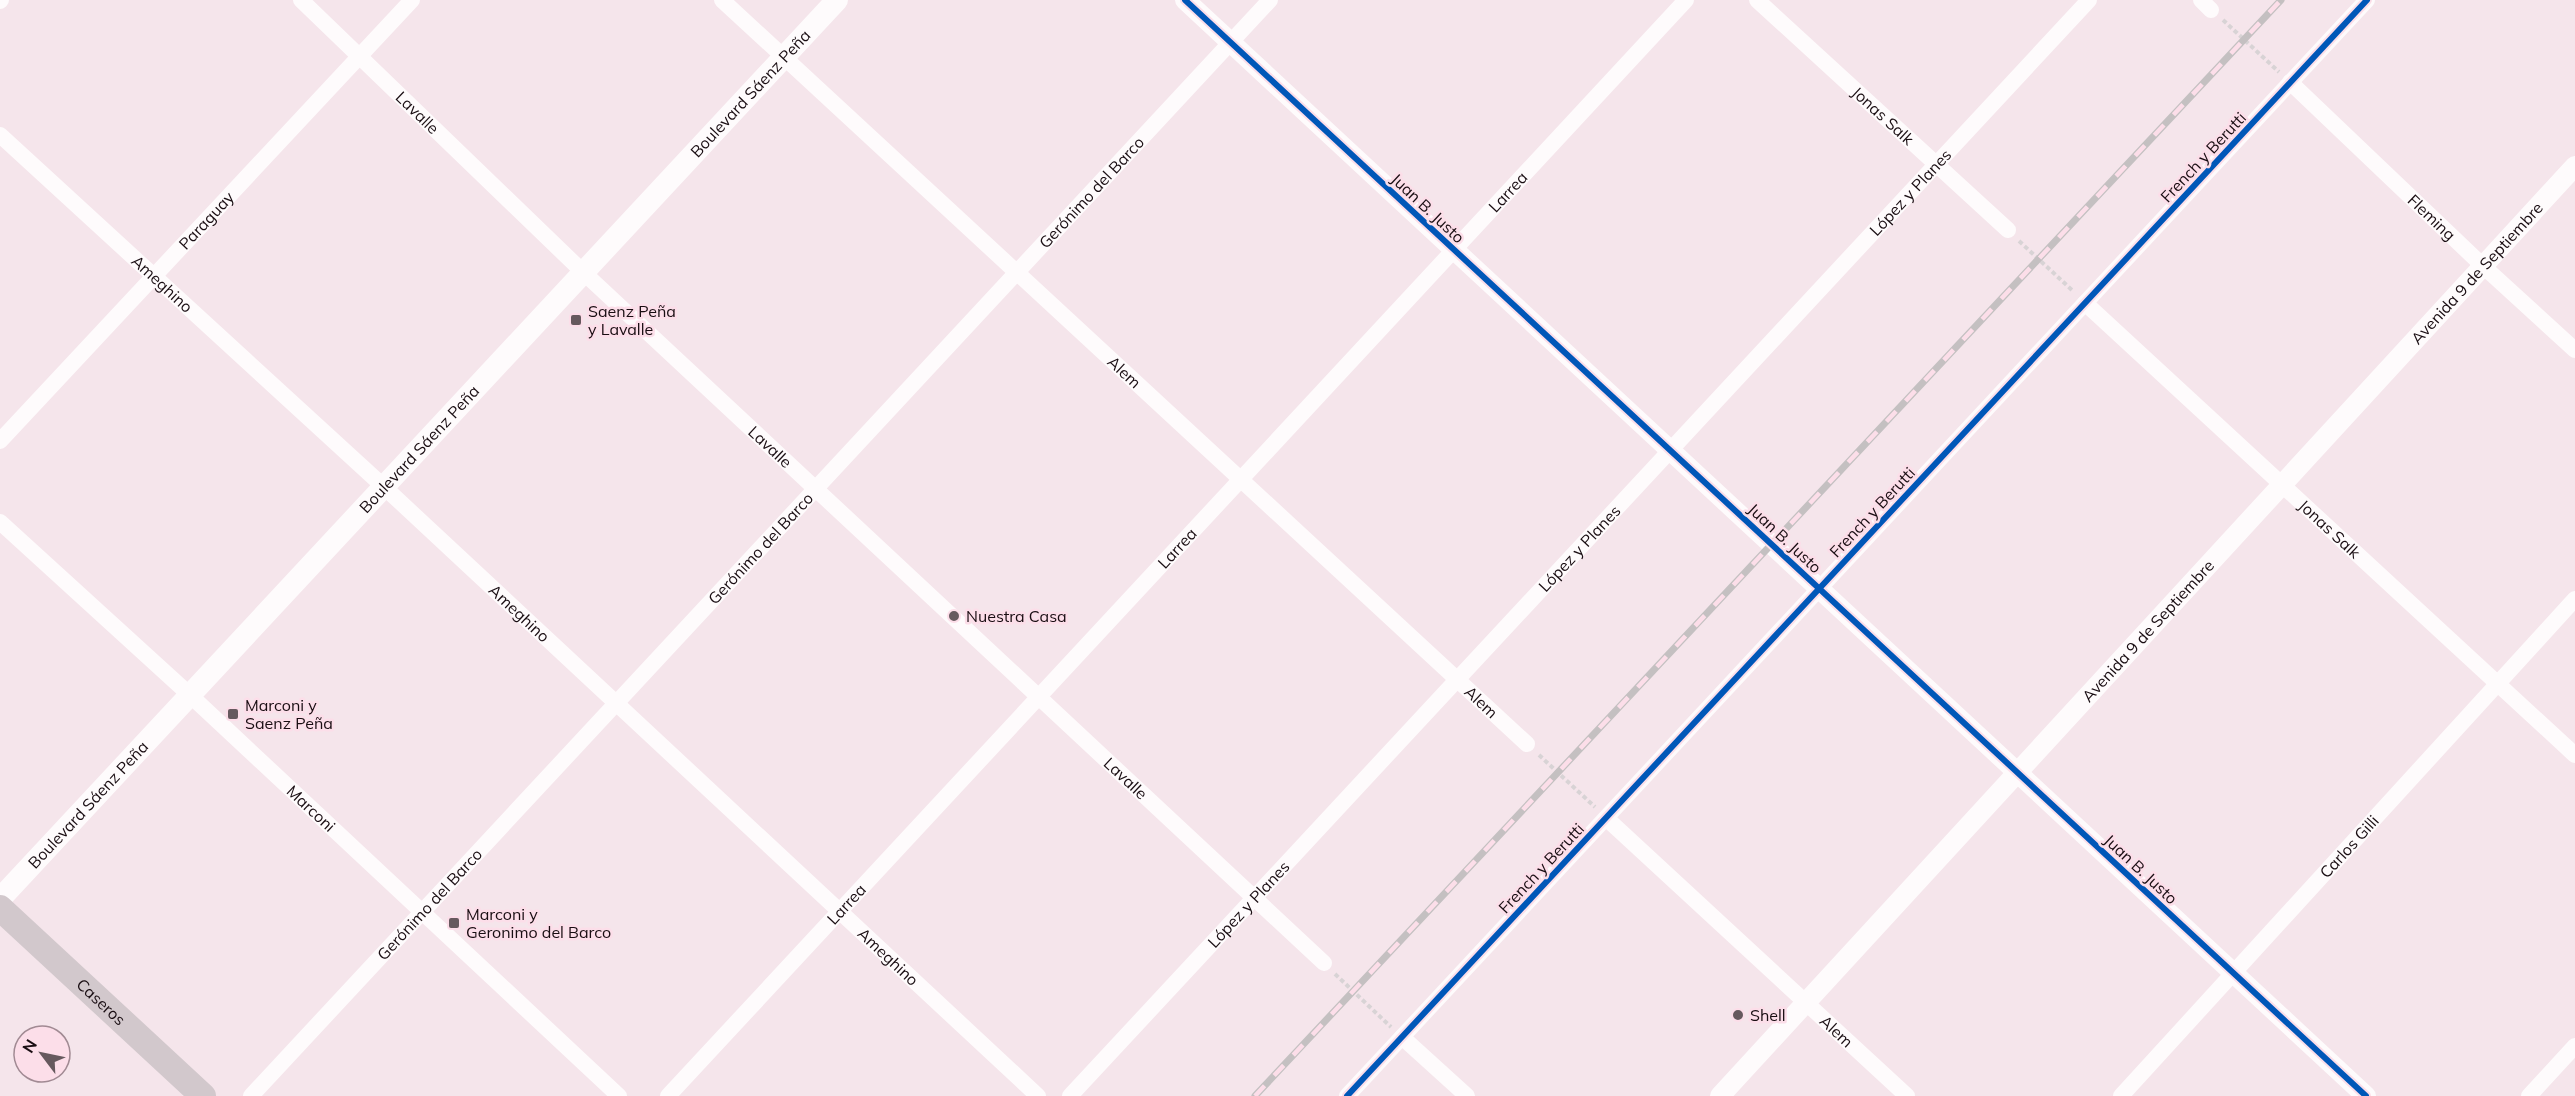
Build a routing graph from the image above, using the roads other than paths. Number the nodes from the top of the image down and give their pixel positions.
1 (301, 0) edge
2 (412, 0) edge
3 (722, 0) edge
4 (837, 0) edge
5 (1185, 0) edge
6 (1270, 0) edge
7 (1686, 0) edge
8 (1757, 0) edge
9 (2089, 0) edge
10 (2367, 0) edge
11 (1231, 42) junction
12 (360, 56) junction
13 (783, 57) junction
14 (2290, 82) junction
15 (0, 135) edge
16 (1936, 165) junction
17 (2575, 166) edge
18 (2008, 230) road end
19 (1454, 250) junction
20 (2483, 266) junction
21 (583, 272) junction
22 (1017, 273) junction
23 (154, 275) junction
24 (2085, 303) junction
25 (2575, 350) edge
26 (0, 441) edge
27 (1670, 450) junction
28 (1241, 480) junction
29 (2282, 484) junction
30 (384, 486) junction
31 (814, 490) junction
32 (0, 522) edge
33 (1819, 589) junction
34 (2575, 598) edge
35 (1457, 680) junction
36 (2496, 683) junction
37 (191, 696) junction
38 (1039, 696) junction
39 (616, 704) junction
40 (1527, 744) road end
41 (2575, 756) edge
42 (2018, 772) junction
43 (1606, 818) junction
44 (0, 899) edge
45 (1253, 899) junction
46 (0, 908) edge
47 (839, 911) junction
48 (421, 913) junction
49 (1324, 963) road end
50 (2235, 974) junction
51 (1806, 1002) junction
52 (1402, 1037) junction
53 (2575, 1046) edge
54 (203, 1096) edge
55 (251, 1096) edge
56 (619, 1096) edge
57 (668, 1096) edge
58 (1038, 1096) edge
59 (1070, 1096) edge
60 (1347, 1096) edge
61 (1467, 1096) edge
62 (1720, 1096) edge
63 (1907, 1096) edge
64 (2121, 1096) edge
65 (2366, 1096) edge
66 (2529, 1096) edge

1 - 12 street, Lavalle
2 - 12 street, Paraguay
3 - 13 street, Alem
4 - 13 main road, Boulevard Sáenz Peña
5 - 11 street, Juan B. Justo
6 - 11 street, Gerónimo del Barco
7 - 19 street, Larrea
8 - 16 street, Jonas Salk
9 - 16 street, López y Planes
10 - 14 street, French y Berutti
11 - 19 street, Juan B. Justo
11 - 22 street, Gerónimo del Barco
12 - 21 street, Lavalle
12 - 23 street, Paraguay
13 - 21 main road, Boulevard Sáenz Peña
13 - 22 street, Alem
14 - 20 street, Fleming
14 - 24 street, French y Berutti
15 - 23 street, Ameghino
16 - 18 street, Jonas Salk
16 - 27 street, López y Planes
17 - 20 street, Avenida 9 de Septiembre
19 - 27 street, Juan B. Justo
19 - 28 street, Larrea
20 - 25 street, Fleming
20 - 29 street, Avenida 9 de Septiembre
21 - 30 main road, Boulevard Sáenz Peña
21 - 31 street, Lavalle
22 - 28 street, Alem
22 - 31 street, Gerónimo del Barco
23 - 26 street, Paraguay
23 - 30 street, Ameghino
24 - 29 street, Jonas Salk
24 - 33 street, French y Berutti
27 - 33 street, Juan B. Justo
27 - 35 street, López y Planes
28 - 35 street, Alem
28 - 38 street, Larrea
29 - 36 street, Jonas Salk
29 - 42 street, Avenida 9 de Septiembre
30 - 37 main road, Boulevard Sáenz Peña
30 - 39 street, Ameghino
31 - 38 street, Lavalle
31 - 39 street, Gerónimo del Barco
32 - 37 street, Marconi
33 - 42 street, Juan B. Justo
33 - 43 street, French y Berutti
34 - 36 street, Carlos Gilli
35 - 40 street, Alem
35 - 45 street, López y Planes
36 - 41 street, Jonas Salk
36 - 50 street, Carlos Gilli
37 - 44 main road, Boulevard Sáenz Peña
37 - 48 street, Marconi
38 - 45 street, Lavalle
38 - 47 street, Larrea
39 - 47 street, Ameghino
39 - 48 street, Gerónimo del Barco
42 - 50 street, Juan B. Justo
42 - 51 street, Avenida 9 de Septiembre
43 - 51 street, Alem
43 - 52 street, French y Berutti
45 - 49 street, Lavalle
45 - 59 street, López y Planes
46 - 54 main road, Caseros
47 - 57 street, Larrea
47 - 58 street, Ameghino
48 - 55 street, Gerónimo del Barco
48 - 56 street, Marconi
50 - 64 street, Carlos Gilli
50 - 65 street, Juan B. Justo
51 - 62 street, Avenida 9 de Septiembre
51 - 63 street, Alem
52 - 60 street, French y Berutti
52 - 61 street
53 - 66 street

